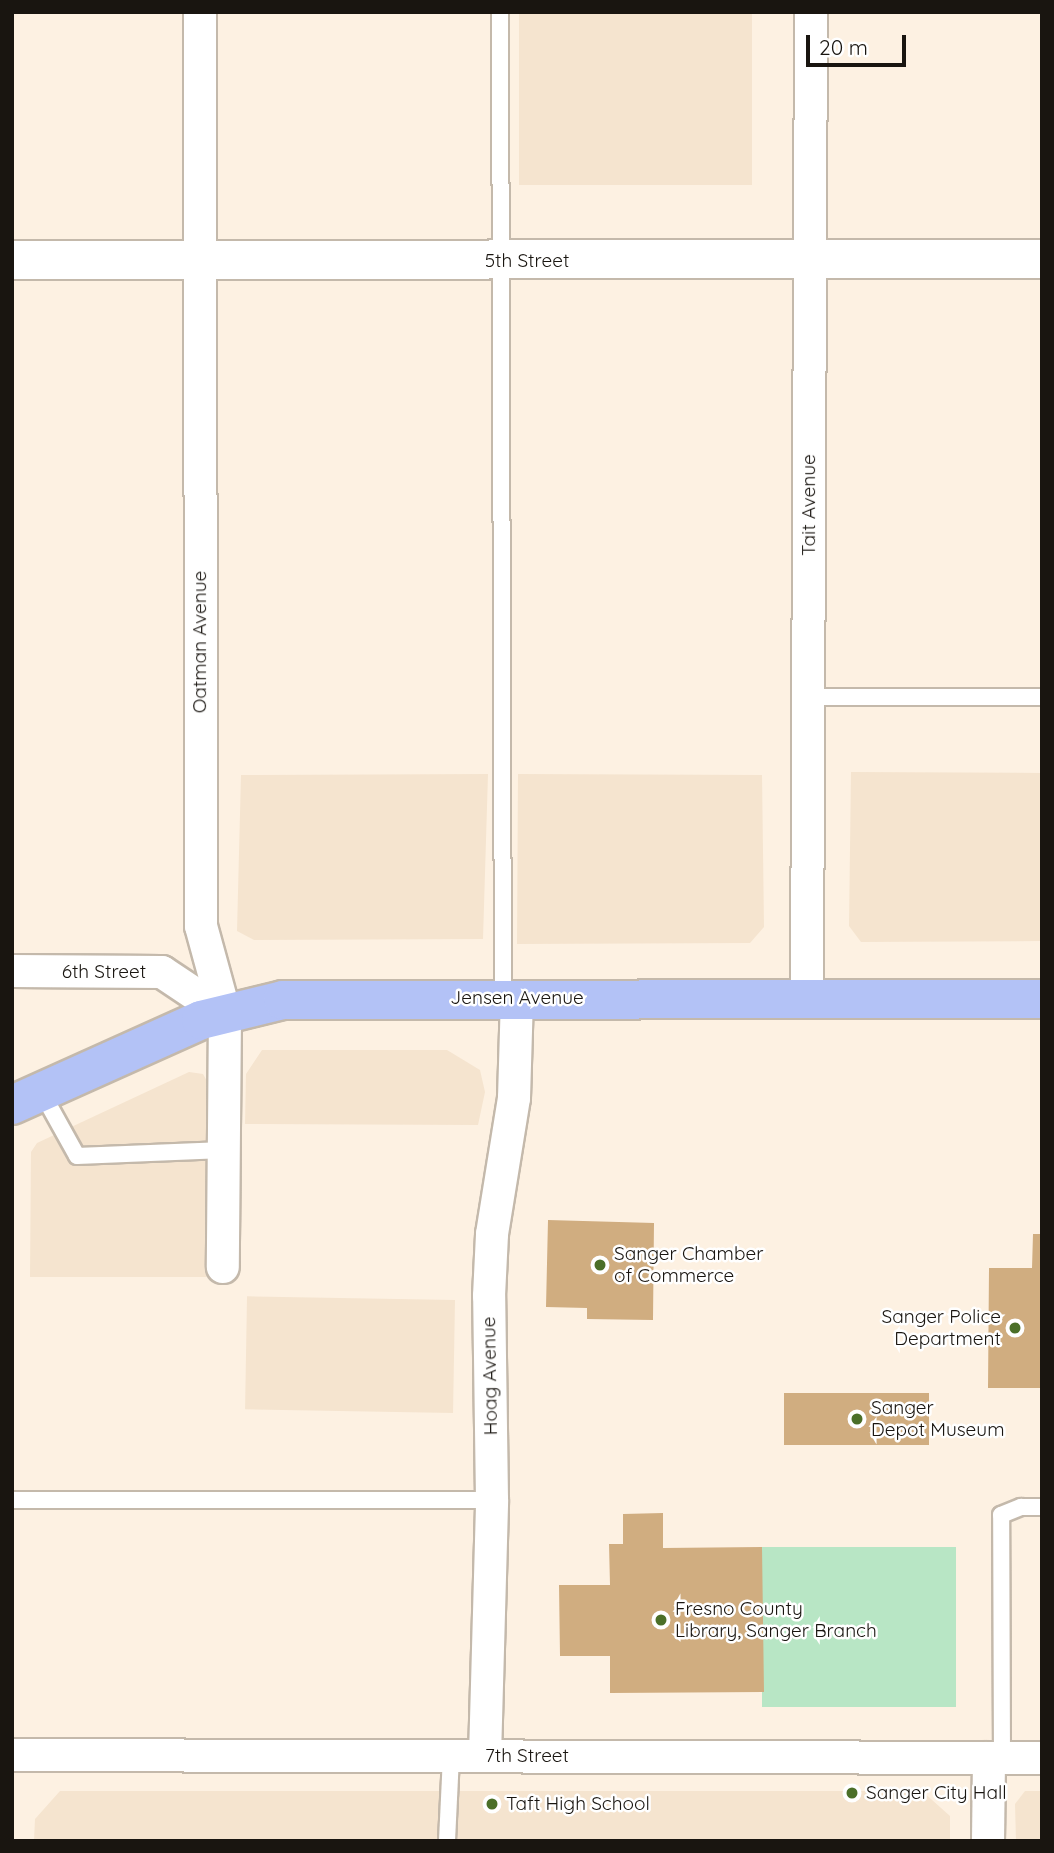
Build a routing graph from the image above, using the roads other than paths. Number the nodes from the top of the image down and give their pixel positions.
1 (200, 12) edge
2 (500, 12) edge
3 (811, 12) edge
4 (200, 259) junction
5 (1042, 259) edge
6 (12, 260) edge
7 (810, 260) junction
8 (498, 261) junction
9 (809, 696) junction
10 (1042, 697) edge
11 (12, 971) edge
12 (510, 997) junction
13 (807, 998) junction
14 (1042, 999) edge
15 (225, 1014) junction
16 (27, 1098) edge
17 (224, 1150) junction
18 (223, 1267) dead end
19 (12, 1500) edge
20 (492, 1500) junction
21 (1042, 1507) edge
22 (12, 1755) edge
23 (451, 1756) junction
24 (485, 1756) junction
25 (996, 1758) junction
26 (1042, 1758) edge
27 (447, 1841) edge
28 (988, 1841) edge

1 - 4 street, Oatman Avenue
2 - 8 lane
3 - 7 street, Tait Avenue
4 - 6 street, 5th Street
4 - 8 street, 5th Street
4 - 15 street, Oatman Avenue
5 - 7 street, 5th Street
7 - 8 street, 5th Street
7 - 9 street, Tait Avenue
8 - 12 lane
9 - 10 lane
9 - 13 street, Tait Avenue
11 - 15 street, 6th Street
12 - 13 main road, Jensen Avenue
12 - 15 main road, Jensen Avenue
12 - 20 street, Hoag Avenue
13 - 14 main road, Jensen Avenue
15 - 16 main road, Jensen Avenue
15 - 17 street, Oatman Avenue
16 - 17 lane
17 - 18 street, Oatman Avenue
19 - 20 lane
20 - 24 street, Hoag Avenue
21 - 25 lane
22 - 23 street, 7th Street
23 - 24 street, 7th Street
23 - 27 lane
24 - 25 street, 7th Street
25 - 26 street, 7th Street
25 - 28 street

